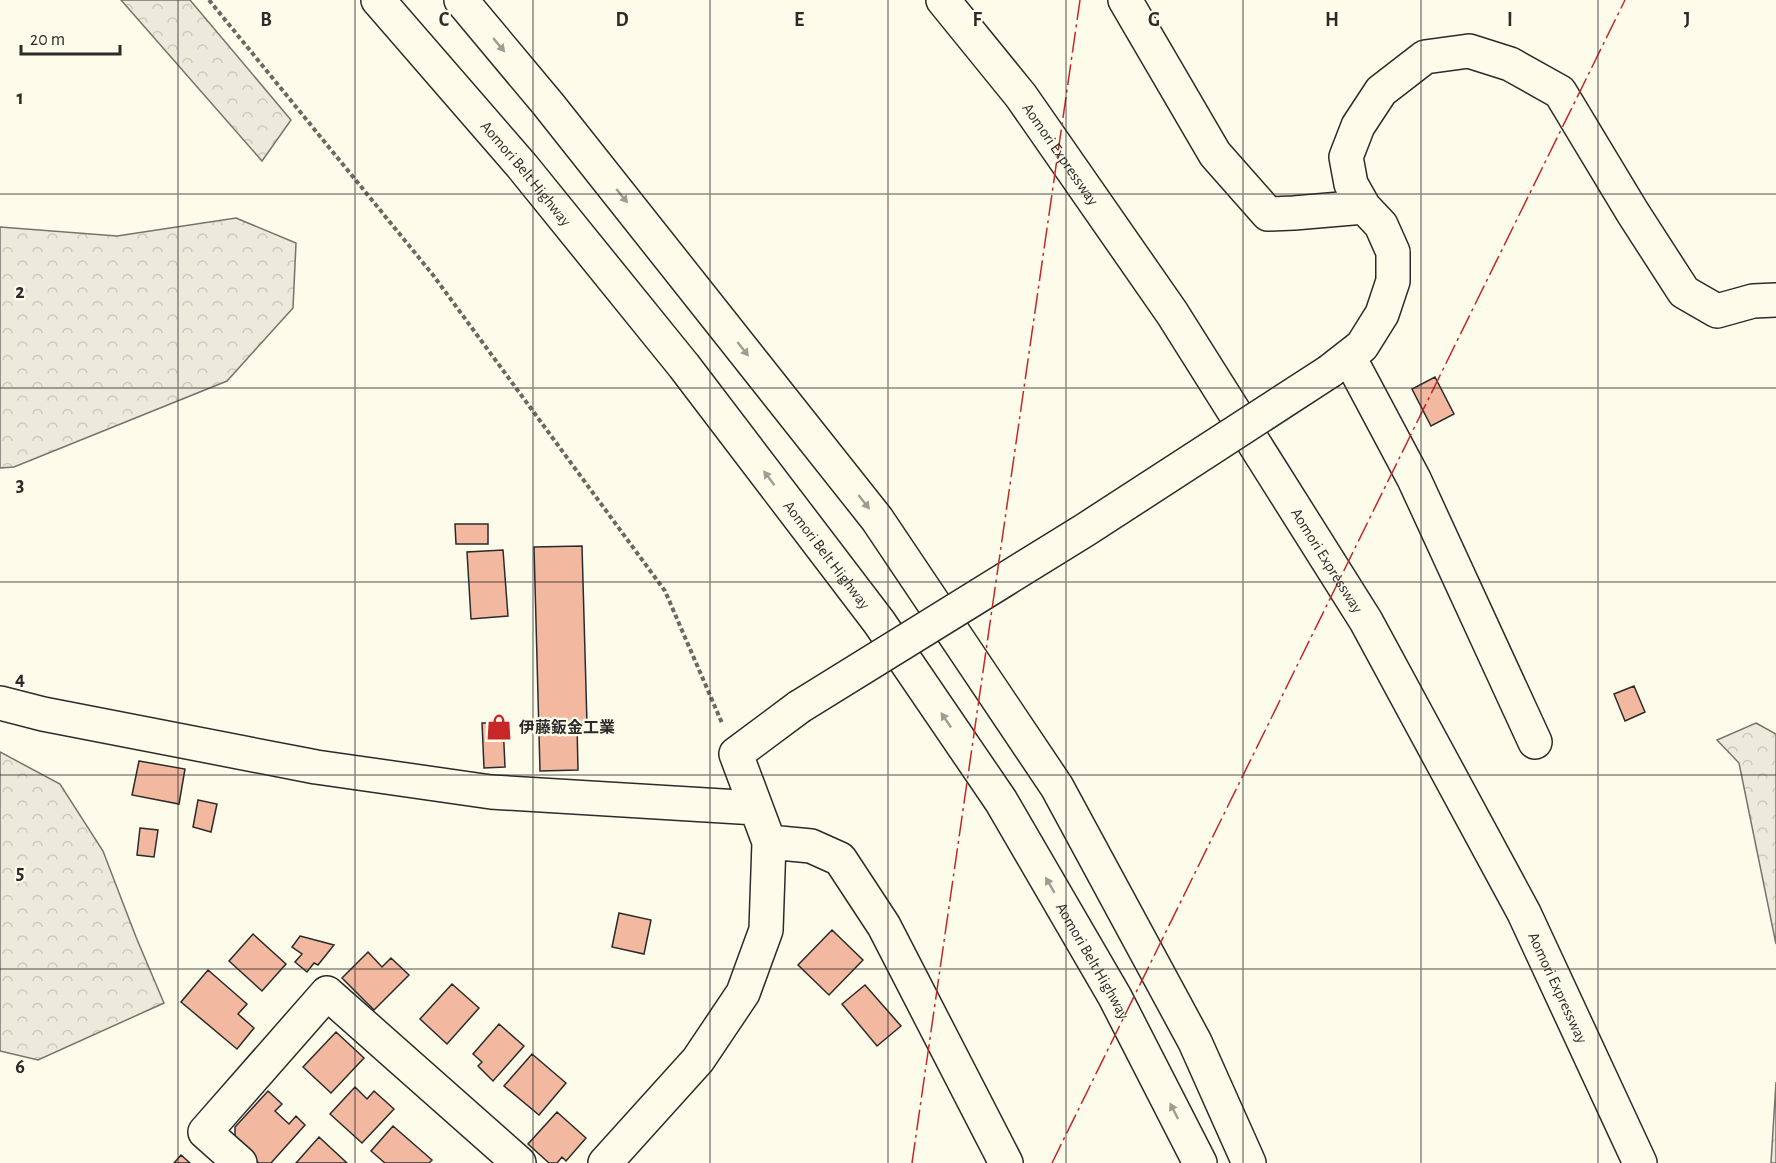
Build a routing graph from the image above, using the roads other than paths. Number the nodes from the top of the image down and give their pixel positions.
1 (378, 0) edge
2 (461, 0) edge
3 (943, 0) edge
4 (1125, 0) edge
5 (1364, 207) junction
6 (1776, 300) edge
7 (1339, 364) junction
8 (0, 703) edge
9 (1535, 742) dead end
10 (756, 808) junction
11 (769, 842) junction
12 (240, 1163) edge
13 (519, 1163) edge
14 (605, 1163) edge
15 (1006, 1163) edge
16 (1200, 1163) edge
17 (1249, 1163) edge
18 (1640, 1163) edge

16 -> 1 main road, Aomori Belt Highway
2 -> 17 main road
3 - 18 main road, Aomori Expressway
4 - 5 main road
5 - 6 main road
5 - 7 main road
7 - 9 main road
7 - 10 main road, bridge
8 - 10 main road
10 - 11 main road
11 - 14 main road
11 - 15 main road
12 - 13 main road

